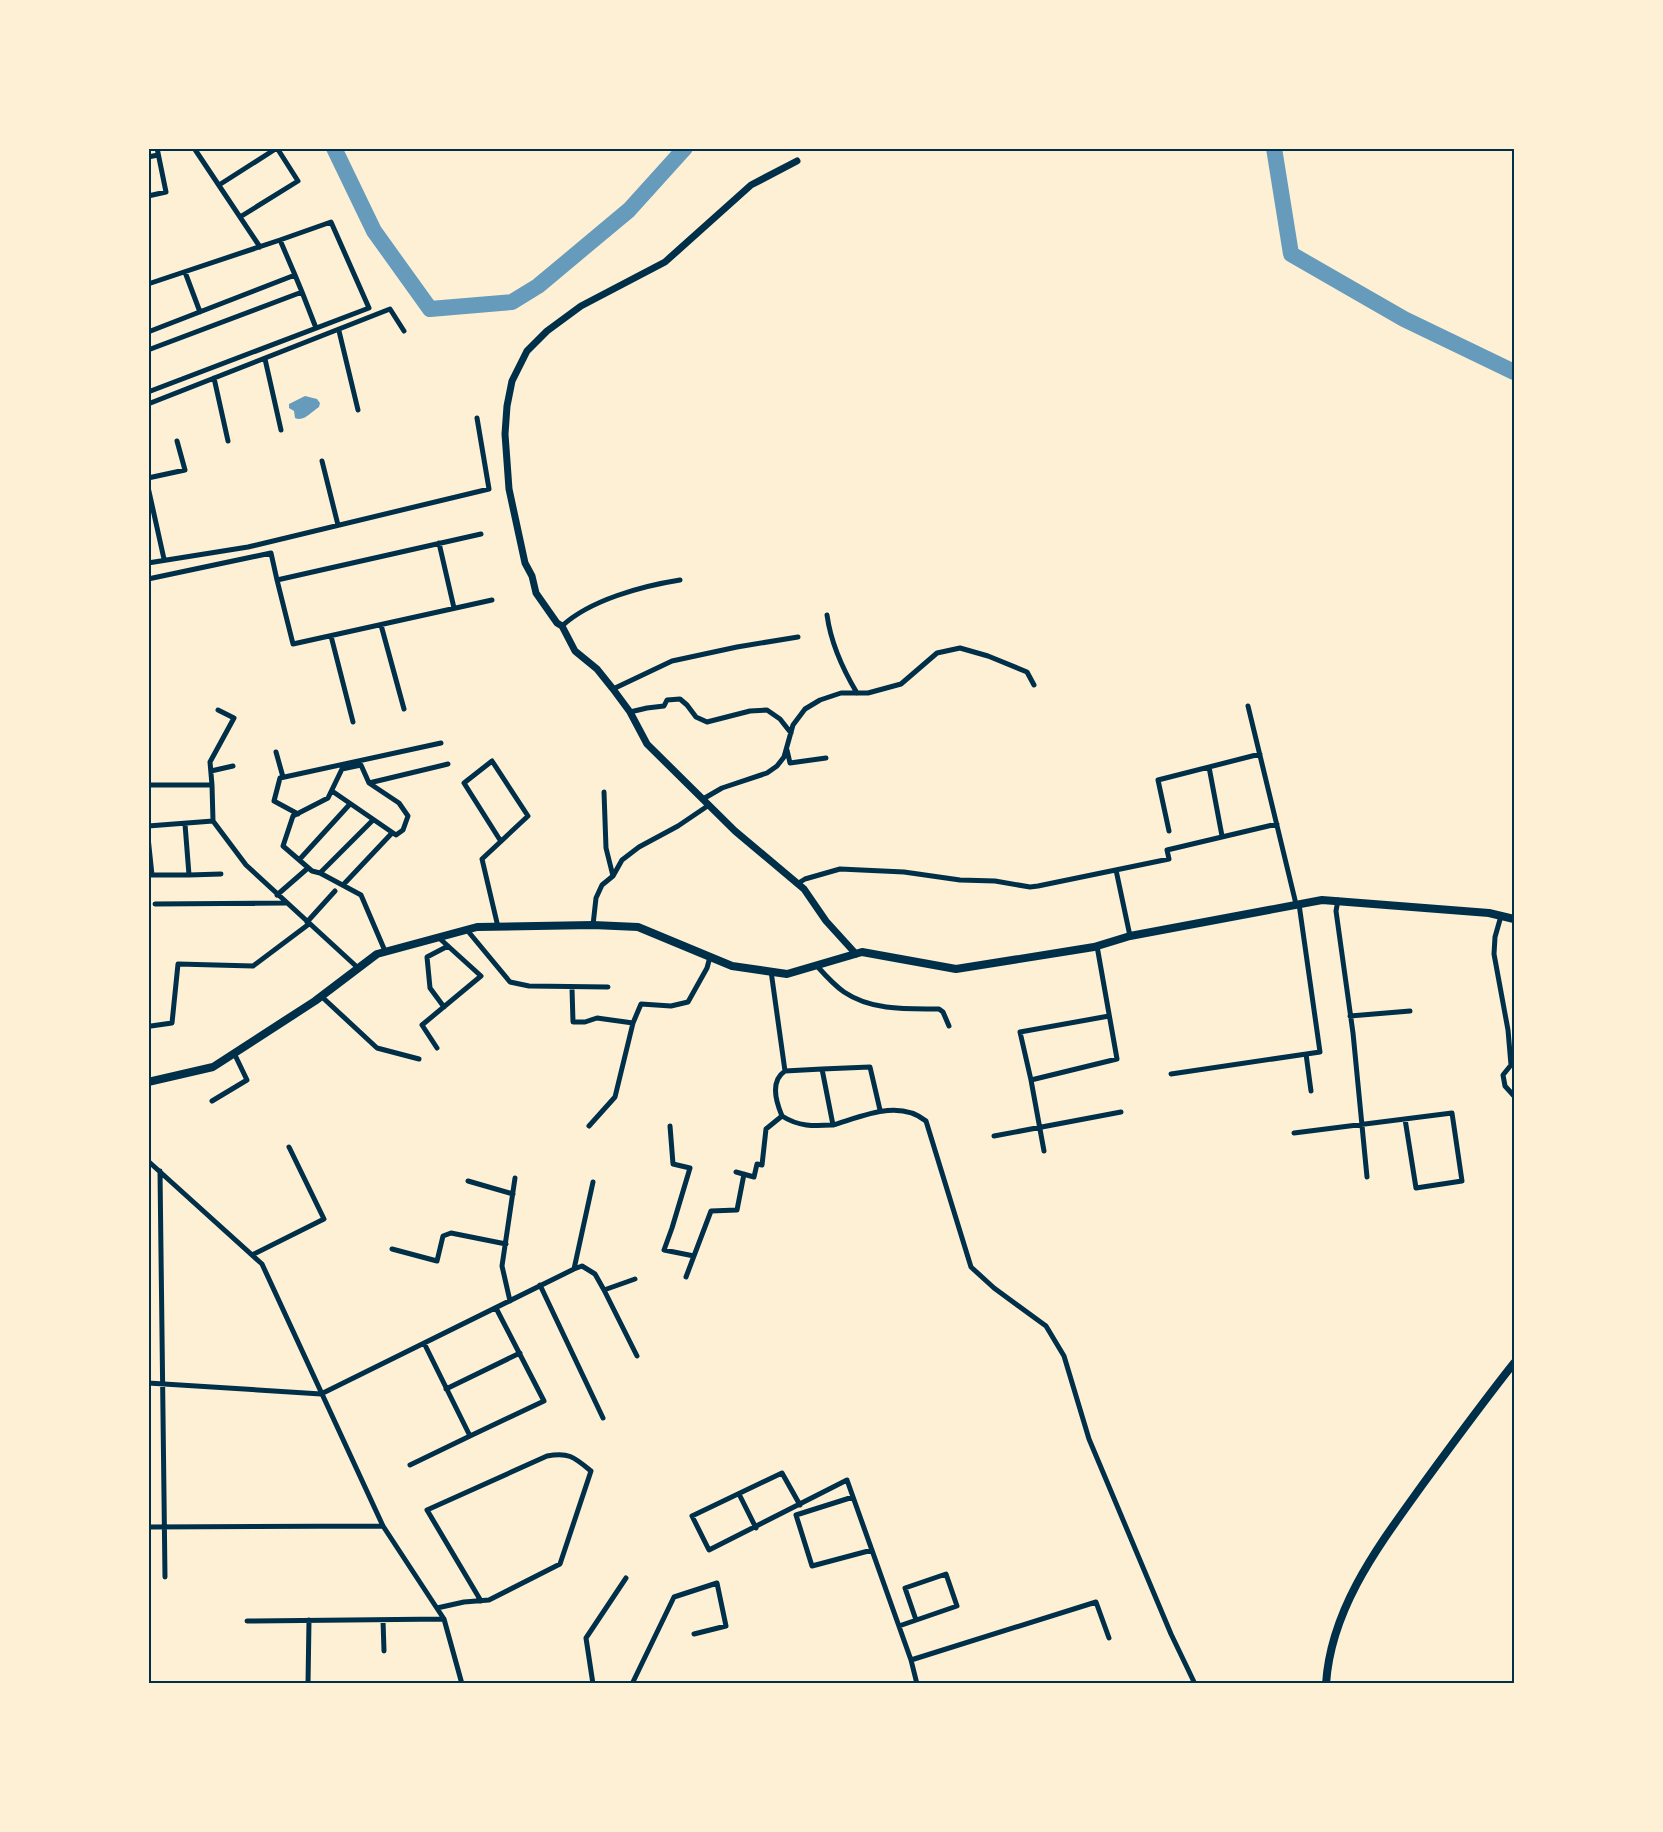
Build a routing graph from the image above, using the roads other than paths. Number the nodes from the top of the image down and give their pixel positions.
1 (157, 148) edge
2 (194, 148) edge
3 (277, 148) edge
4 (158, 155) junction
5 (148, 158) edge
6 (797, 161) dead end
7 (219, 185) junction
8 (148, 196) edge
9 (240, 217) junction
10 (280, 240) junction
11 (260, 247) junction
12 (185, 272) junction
13 (295, 275) junction
14 (148, 284) edge
15 (302, 292) junction
16 (200, 312) junction
17 (316, 328) junction
18 (339, 331) junction
19 (404, 331) dead end
20 (148, 332) edge
21 (148, 350) edge
22 (265, 359) junction
23 (214, 378) junction
24 (148, 392) edge
25 (148, 404) edge
26 (357, 410) dead end
27 (477, 418) dead end
28 (281, 430) dead end
29 (177, 441) dead end
30 (228, 441) dead end
31 (322, 461) dead end
32 (148, 478) edge
33 (148, 487) edge
34 (338, 525) junction
35 (481, 534) dead end
36 (439, 543) junction
37 (164, 559) junction
38 (148, 562) edge
39 (148, 579) edge
40 (277, 580) junction
41 (680, 580) dead end
42 (492, 600) dead end
43 (454, 609) junction
44 (827, 615) dead end
45 (381, 625) junction
46 (562, 626) junction
47 (331, 636) junction
48 (798, 637) dead end
49 (1034, 685) dead end
50 (613, 689) junction
51 (857, 693) junction
52 (1248, 706) dead end
53 (404, 709) dead end
54 (218, 710) dead end
55 (630, 712) junction
56 (352, 722) dead end
57 (791, 733) junction
58 (441, 743) dead end
59 (786, 748) junction
60 (276, 752) dead end
61 (1260, 754) junction
62 (826, 758) dead end
63 (448, 764) dead end
64 (233, 766) dead end
65 (1209, 767) junction
66 (211, 771) junction
67 (283, 777) junction
68 (369, 783) junction
69 (148, 785) edge
70 (212, 785) junction
71 (332, 790) junction
72 (604, 792) dead end
73 (703, 799) junction
74 (350, 804) junction
75 (709, 805) junction
76 (298, 814) junction
77 (373, 820) junction
78 (213, 821) junction
79 (185, 824) junction
80 (1277, 824) junction
81 (148, 826) edge
82 (1169, 831) dead end
83 (392, 833) junction
84 (1222, 836) junction
85 (148, 837) edge
86 (501, 840) junction
87 (299, 860) junction
88 (308, 868) junction
89 (1116, 870) junction
90 (320, 873) junction
91 (221, 874) dead end
92 (150, 875) edge
93 (189, 875) junction
94 (613, 876) junction
95 (797, 884) junction
96 (343, 885) junction
97 (335, 891) dead end
98 (278, 895) junction
99 (1338, 900) junction
100 (286, 903) junction
101 (155, 904) dead end
102 (1298, 904) junction
103 (1501, 916) junction
104 (1515, 919) edge
105 (308, 923) junction
106 (593, 925) junction
107 (498, 927) junction
108 (467, 930) junction
109 (1130, 936) junction
110 (438, 937) junction
111 (448, 946) junction
112 (1097, 946) junction
113 (385, 951) junction
114 (855, 954) junction
115 (710, 957) junction
116 (817, 966) junction
117 (357, 968) junction
118 (771, 971) junction
119 (608, 987) dead end
120 (572, 988) junction
121 (321, 996) junction
122 (444, 1007) junction
123 (1410, 1011) dead end
124 (1109, 1016) junction
125 (1350, 1016) junction
126 (633, 1023) junction
127 (151, 1026) dead end
128 (949, 1026) dead end
129 (438, 1048) dead end
130 (234, 1053) junction
131 (1306, 1054) junction
132 (419, 1059) dead end
133 (822, 1069) junction
134 (785, 1071) junction
135 (1171, 1074) dead end
136 (1031, 1080) junction
137 (148, 1082) edge
138 (1311, 1091) dead end
139 (1515, 1096) edge
140 (212, 1101) dead end
141 (880, 1110) junction
142 (1121, 1112) dead end
143 (782, 1116) junction
144 (1405, 1119) junction
145 (1362, 1124) junction
146 (833, 1125) junction
147 (589, 1126) dead end
148 (670, 1126) dead end
149 (1038, 1128) junction
150 (1294, 1133) dead end
151 (994, 1136) dead end
152 (289, 1147) dead end
153 (1044, 1151) dead end
154 (148, 1161) edge
155 (159, 1172) junction
156 (736, 1172) dead end
157 (744, 1174) junction
158 (1367, 1177) dead end
159 (515, 1178) dead end
160 (468, 1182) dead end
161 (593, 1182) dead end
162 (513, 1194) junction
163 (506, 1244) junction
164 (392, 1249) dead end
165 (252, 1255) junction
166 (694, 1256) junction
167 (574, 1269) junction
168 (686, 1278) dead end
169 (635, 1279) dead end
170 (540, 1285) junction
171 (604, 1290) junction
172 (510, 1301) junction
173 (496, 1308) junction
174 (424, 1343) junction
175 (520, 1353) junction
176 (637, 1356) dead end
177 (1515, 1363) edge
178 (148, 1383) edge
179 (162, 1384) junction
180 (446, 1389) junction
181 (321, 1394) junction
182 (603, 1418) dead end
183 (470, 1436) junction
184 (410, 1464) dead end
185 (739, 1494) junction
186 (853, 1497) junction
187 (800, 1505) junction
188 (383, 1526) junction
189 (148, 1527) edge
190 (163, 1527) junction
191 (756, 1528) junction
192 (872, 1550) junction
193 (165, 1577) dead end
194 (626, 1578) dead end
195 (481, 1600) junction
196 (437, 1608) junction
197 (444, 1619) junction
198 (309, 1620) junction
199 (383, 1620) junction
200 (916, 1620) junction
201 (247, 1621) dead end
202 (899, 1626) junction
203 (694, 1634) dead end
204 (1109, 1638) dead end
205 (384, 1651) dead end
206 (911, 1660) junction
207 (308, 1683) edge
208 (462, 1683) edge
209 (593, 1683) edge
210 (632, 1683) edge
211 (917, 1683) edge
212 (1195, 1683) edge
213 (1326, 1683) edge

1 - 4 street
2 - 7 street
3 - 7 street
3 - 9 street
4 - 5 street
4 - 8 street
6 - 46 street
7 - 9 street
9 - 11 street
10 - 11 street
10 - 13 street
10 - 17 street
11 - 12 street
12 - 14 street
12 - 16 street
13 - 15 street
13 - 16 street
15 - 17 street
15 - 21 street
16 - 20 street
17 - 24 street
18 - 19 street
18 - 22 street
18 - 26 street
22 - 23 street
22 - 28 street
23 - 25 street
23 - 30 street
27 - 34 street
29 - 32 street
31 - 34 street
33 - 37 street
34 - 37 street
35 - 36 street
36 - 40 street
36 - 43 street
37 - 38 street
39 - 40 street
40 - 47 street
41 - 46 street
42 - 43 street
43 - 45 street
44 - 51 street
45 - 47 street
45 - 53 street
46 - 50 street
47 - 56 street
48 - 50 street
49 - 51 street
50 - 55 street
51 - 57 street
52 - 61 street
54 - 66 street
55 - 57 street
55 - 73 street
57 - 59 street
58 - 67 street
59 - 62 street
59 - 73 street
60 - 67 street
61 - 65 street
61 - 80 street
63 - 68 street
64 - 66 street
65 - 82 street
65 - 84 street
66 - 70 street
67 - 76 street
68 - 71 street
68 - 83 street
69 - 70 street
70 - 78 street
71 - 74 street
71 - 76 street
72 - 94 street
73 - 75 street
74 - 77 street
74 - 87 street
75 - 94 street
75 - 95 street
76 - 87 street
77 - 83 street
77 - 90 street
78 - 79 street
78 - 98 street
79 - 81 street
79 - 93 street
80 - 84 street
80 - 102 street
83 - 96 street
84 - 89 street
85 - 92 street
86 - 86 street
86 - 107 street
87 - 88 street
88 - 90 street
88 - 98 street
89 - 95 street
89 - 109 street
90 - 96 street
91 - 93 street
92 - 93 street
94 - 106 street
95 - 114 street
96 - 113 street
97 - 105 street
98 - 100 street
99 - 102 main road
99 - 103 main road
99 - 125 street
100 - 101 street
100 - 105 street
102 - 109 main road
102 - 131 street
103 - 104 main road
103 - 139 street
105 - 117 street
105 - 127 street
106 - 107 main road
106 - 115 main road
107 - 108 main road
108 - 110 main road
108 - 120 street
109 - 112 main road
110 - 111 street
110 - 113 main road
111 - 122 street
111 - 122 street
112 - 114 main road
112 - 124 street
113 - 117 main road
114 - 116 main road
115 - 118 main road
115 - 126 street
116 - 118 main road
116 - 128 street
117 - 121 main road
118 - 134 street
119 - 120 street
120 - 126 street
121 - 130 main road
121 - 132 street
122 - 129 street
123 - 125 street
124 - 136 street
124 - 136 street
125 - 145 street
126 - 147 street
130 - 137 main road
130 - 140 street
131 - 135 street
131 - 138 street
133 - 134 street
133 - 141 street
133 - 146 street
134 - 143 street
136 - 149 street
141 - 146 street
141 - 212 street
142 - 149 street
143 - 146 street
143 - 157 street
144 - 144 street
144 - 145 street
145 - 150 street
145 - 158 street
148 - 166 street
149 - 151 street
149 - 153 street
152 - 165 street
154 - 155 street
155 - 165 street
155 - 179 street
156 - 157 street
157 - 166 street
159 - 162 street
160 - 162 street
161 - 167 street
162 - 163 street
163 - 164 street
163 - 172 street
165 - 181 street
166 - 168 street
167 - 170 street
167 - 171 street
169 - 171 street
170 - 172 street
170 - 182 street
171 - 176 street
172 - 173 street
173 - 174 street
173 - 175 street
174 - 180 street
174 - 181 street
175 - 180 street
175 - 183 street
177 - 213 main road
178 - 179 street
179 - 181 street
179 - 190 street
180 - 183 street
181 - 188 street
183 - 184 street
185 - 187 street
185 - 191 street
185 - 191 street
186 - 187 street
186 - 192 street
186 - 192 street
187 - 191 street
188 - 190 street
188 - 196 street
189 - 190 street
190 - 193 street
192 - 202 street
194 - 209 street
195 - 195 street
195 - 196 street
196 - 197 street
197 - 199 street
197 - 208 street
198 - 199 street
198 - 201 street
198 - 207 street
199 - 205 street
200 - 200 street
200 - 202 street
202 - 206 street
203 - 210 street
204 - 206 street
206 - 211 street

